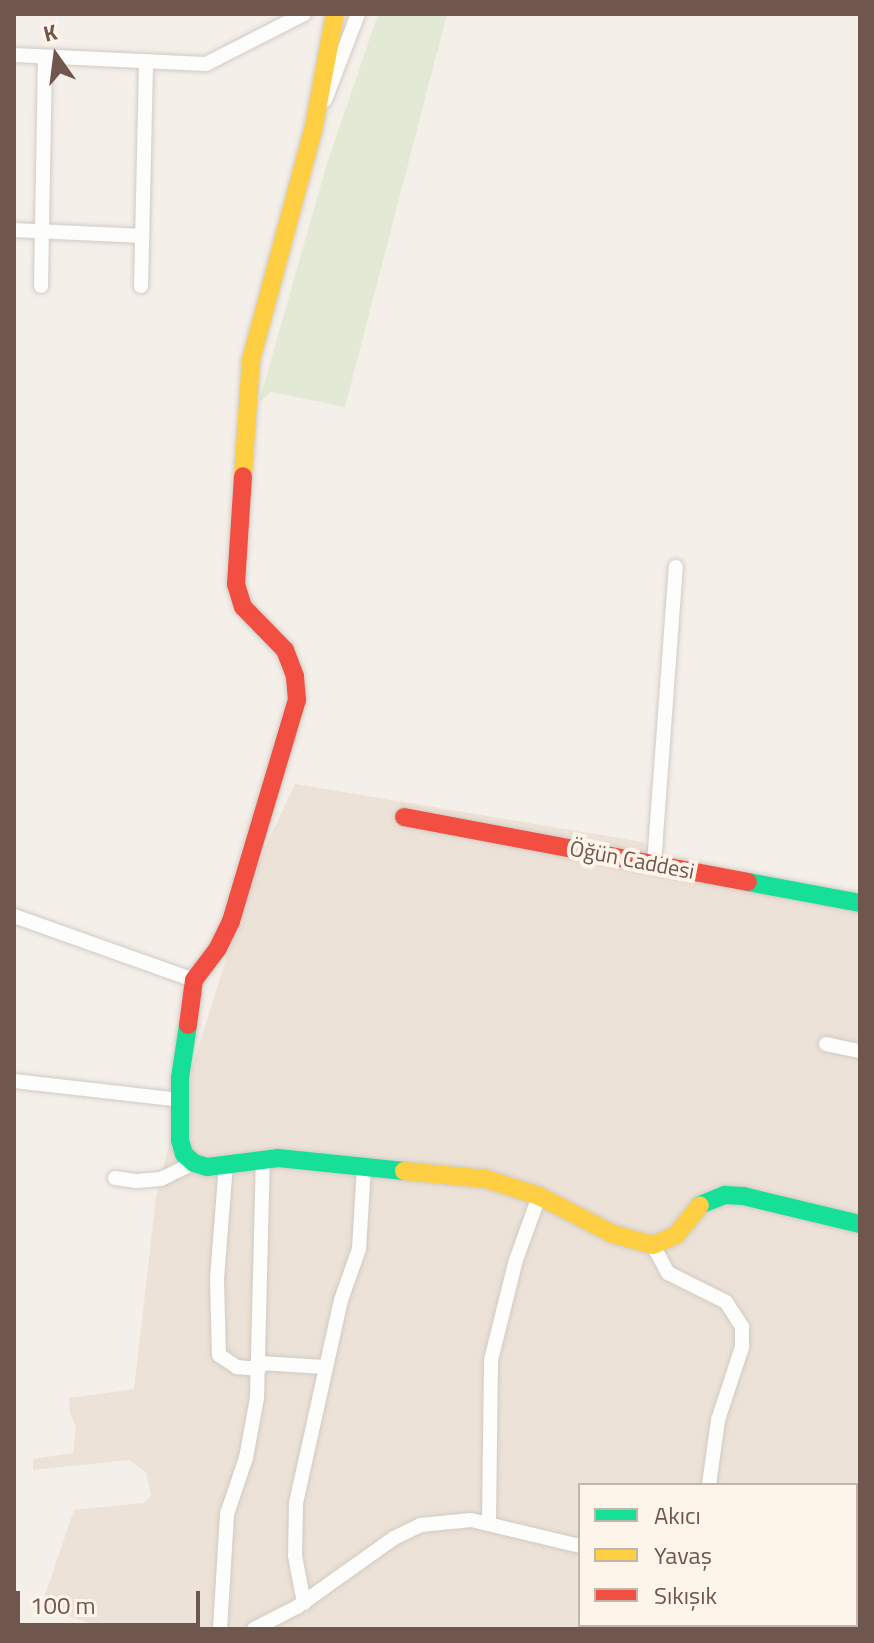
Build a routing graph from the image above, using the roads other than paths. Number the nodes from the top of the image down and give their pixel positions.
1 (304, 14) edge
2 (335, 14) edge
3 (358, 14) edge
4 (14, 55) edge
5 (45, 57) junction
6 (146, 61) junction
7 (313, 131) junction
8 (14, 230) edge
9 (42, 231) junction
10 (142, 236) junction
11 (41, 286) dead end
12 (141, 286) dead end
13 (676, 567) dead end
14 (404, 817) dead end
15 (654, 864) junction
16 (860, 903) edge
17 (14, 916) edge
18 (194, 980) junction
19 (826, 1044) dead end
20 (860, 1051) edge
21 (14, 1081) edge
22 (180, 1100) junction
23 (263, 1160) junction
24 (194, 1163) junction
25 (226, 1164) junction
26 (364, 1167) junction
27 (115, 1178) dead end
28 (539, 1196) junction
29 (860, 1224) edge
30 (653, 1245) junction
31 (259, 1366) junction
32 (325, 1367) junction
33 (709, 1483) edge
34 (489, 1524) junction
35 (578, 1546) edge
36 (304, 1603) junction
37 (220, 1629) edge
38 (254, 1629) edge

1 - 6 street
2 - 7 street
3 - 7 street
4 - 5 street
5 - 6 street
5 - 9 street
6 - 10 street
7 - 18 street
8 - 9 street
9 - 10 street
9 - 11 street
10 - 12 street
13 - 15 street
14 - 15 street, Öğün Caddesi
15 - 16 street, Öğün Caddesi
17 - 18 street
18 - 22 street
19 - 20 street
21 - 22 street
22 - 24 street
23 - 25 street
23 - 26 street
23 - 31 street
24 - 25 street
24 - 27 street
25 - 31 street
26 - 28 street
26 - 32 street
28 - 30 street
28 - 34 street
29 - 30 street
30 - 33 street
31 - 32 street
31 - 37 street
32 - 36 street
34 - 35 street
34 - 36 street
36 - 38 street

